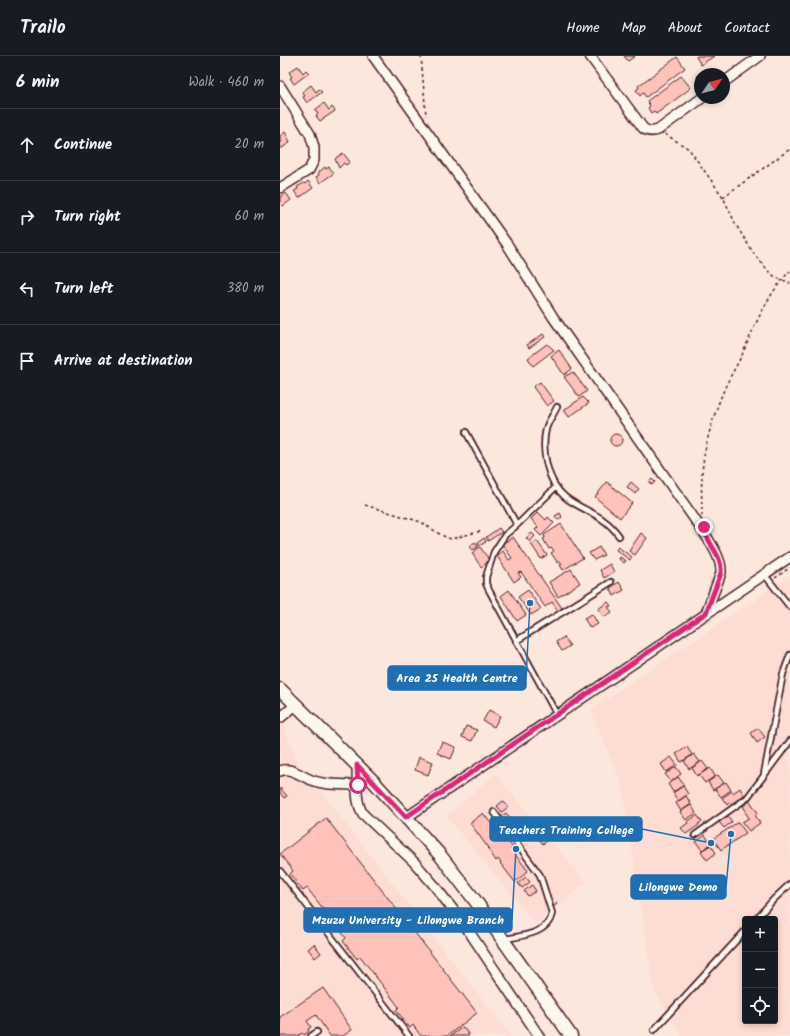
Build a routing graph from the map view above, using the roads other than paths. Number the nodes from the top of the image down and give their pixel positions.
1 (373, 56) edge
2 (590, 56) edge
3 (760, 56) edge
4 (730, 78) edge
5 (280, 86) edge
6 (694, 104) edge
7 (280, 188) edge
8 (558, 407) dead end
9 (466, 432) dead end
10 (556, 487) junction
11 (517, 525) junction
12 (619, 536) dead end
13 (790, 557) edge
14 (764, 574) junction
15 (611, 582) dead end
16 (790, 607) edge
17 (706, 613) junction
18 (516, 641) junction
19 (790, 655) edge
20 (280, 688) edge
21 (297, 704) junction
22 (557, 714) junction
23 (280, 718) edge
24 (790, 741) edge
25 (357, 765) junction
26 (280, 772) edge
27 (764, 775) junction
28 (358, 785) junction
29 (494, 812) dead end
30 (406, 817) junction
31 (695, 835) dead end
32 (280, 871) edge
33 (790, 884) edge
34 (759, 916) edge
35 (742, 934) edge
36 (503, 939) junction
37 (654, 1030) dead end
38 (317, 1032) dead end
39 (311, 1036) edge
40 (409, 1036) edge
41 (539, 1036) edge
42 (571, 1036) edge

1 - 17 street
2 - 6 street
3 - 4 street
5 - 7 street
8 - 10 lane
9 - 11 lane
10 - 11 lane
10 - 12 lane
11 - 18 lane
13 - 14 street
14 - 16 lane
14 - 17 street
15 - 18 lane
17 - 22 street
18 - 22 lane
19 - 27 lane
20 - 21 main road
21 - 23 street
21 - 25 main road
22 - 30 street
24 - 27 lane
25 - 28 street
25 - 30 main road
26 - 28 street
27 - 31 lane
28 - 41 street
29 - 36 lane
30 - 36 main road
32 - 40 lane
33 - 34 lane
35 - 37 lane
36 - 42 main road
38 - 39 lane

